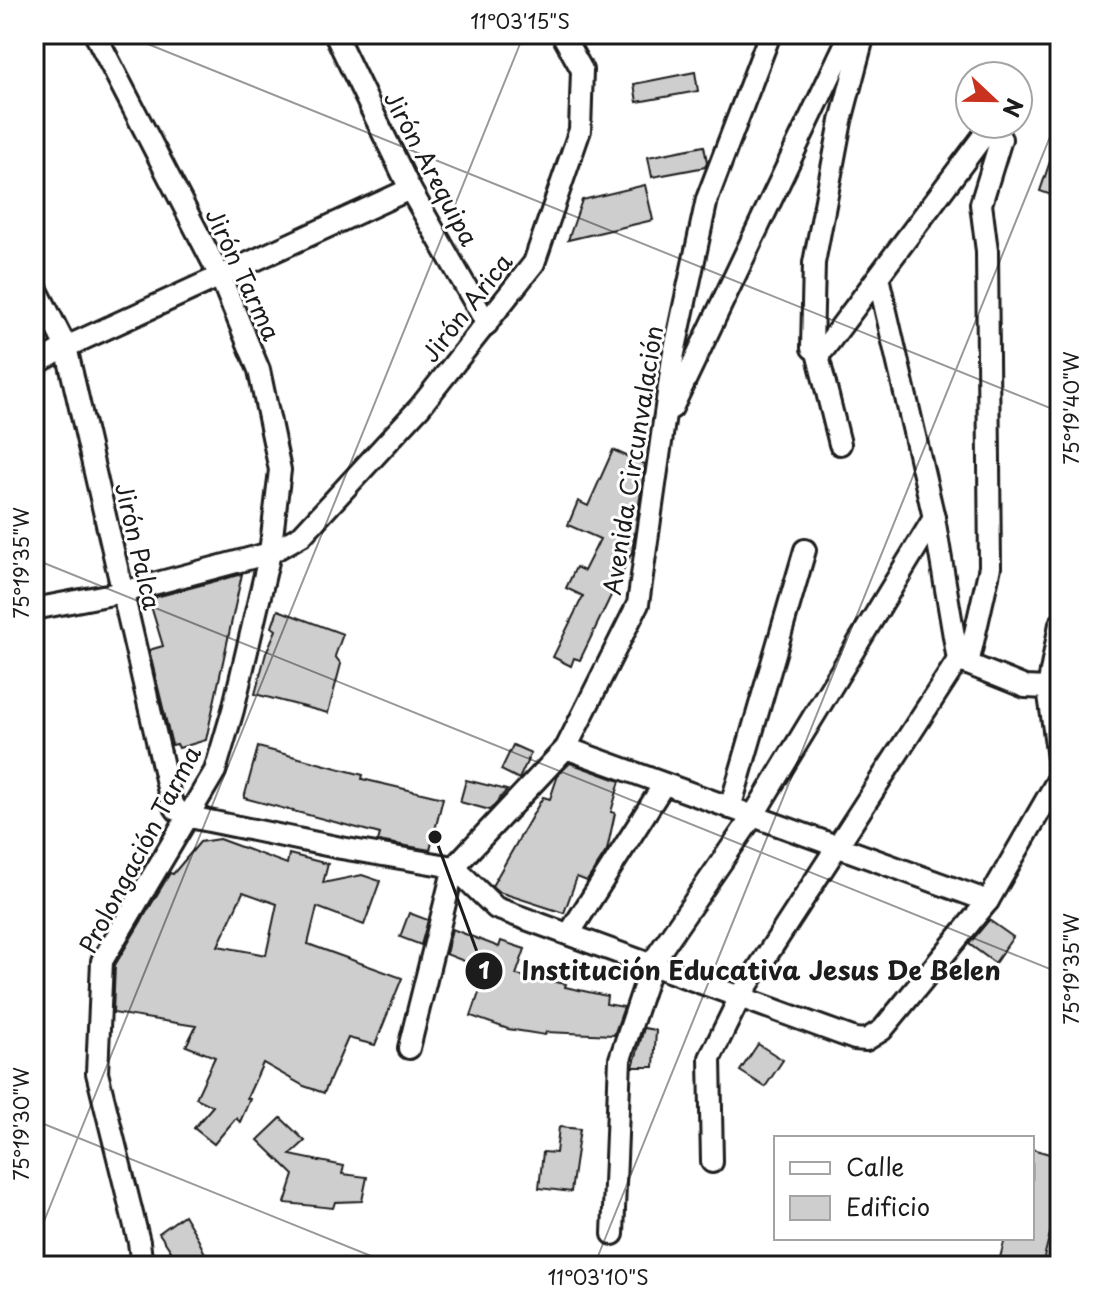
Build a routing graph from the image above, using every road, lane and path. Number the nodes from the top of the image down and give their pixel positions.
1 (95, 34) edge
2 (335, 34) edge
3 (562, 34) edge
4 (770, 34) edge
5 (850, 34) edge
6 (864, 34) edge
7 (410, 189) junction
8 (220, 276) junction
9 (878, 277) junction
10 (34, 284) edge
11 (487, 324) junction
12 (66, 347) junction
13 (817, 352) junction
14 (34, 365) edge
15 (663, 426) junction
16 (840, 444) dead end
17 (934, 518) junction
18 (805, 550) dead end
19 (270, 553) junction
20 (123, 592) junction
21 (34, 609) edge
22 (1060, 624) edge
23 (963, 662) junction
24 (1048, 688) junction
25 (566, 748) junction
26 (1060, 774) edge
27 (664, 784) junction
28 (730, 808) junction
29 (753, 816) junction
30 (190, 817) junction
31 (837, 846) junction
32 (454, 867) junction
33 (988, 901) junction
34 (569, 934) junction
35 (652, 963) junction
36 (741, 995) junction
37 (409, 1048) dead end
38 (712, 1162) dead end
39 (613, 1234) dead end
40 (139, 1242) junction
41 (142, 1266) edge
42 (154, 1266) edge

1 - 8 street, Jirón Tarma
2 - 7 street, Jirón Arequipa
3 - 11 street, Jirón Arica
4 - 15 street, Avenida Circunvalación
5 - 15 street
6 - 13 street
7 - 8 street
7 - 11 street, Jirón Arequipa
8 - 12 street
8 - 19 street, Jirón Tarma
9 - 13 street
9 - 17 street
9 - 23 street
10 - 12 street, Jirón Palca
11 - 19 street, Jirón Arica
12 - 14 street
12 - 20 street, Jirón Palca
13 - 16 street
15 - 25 street, Avenida Circunvalación
17 - 23 street
17 - 29 street
18 - 28 street
19 - 20 street, Jirón Arica
19 - 30 street, Prolongación Tarma
20 - 21 street, Jirón Arica
20 - 30 street, Jirón Palca
22 - 24 street
23 - 24 street
23 - 31 street
24 - 26 street
25 - 27 street
25 - 32 street, Avenida Circunvalación
26 - 33 street
27 - 28 street
27 - 34 street
28 - 29 street
29 - 31 street
29 - 35 street
30 - 32 street
30 - 40 street, Prolongación Tarma
31 - 33 street
31 - 36 street
32 - 34 street
32 - 37 street
33 - 36 street
34 - 35 street
35 - 36 street
35 - 39 street
36 - 38 street
40 - 41 street, Prolongación Tarma
40 - 42 street

